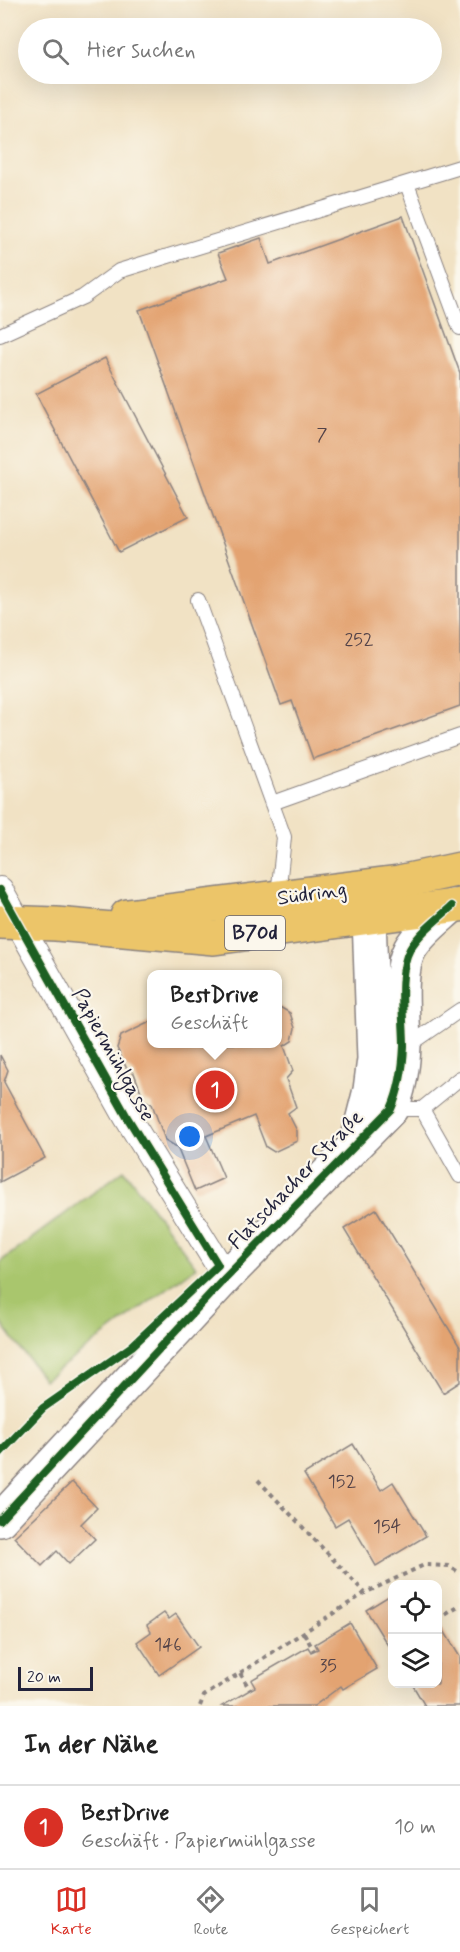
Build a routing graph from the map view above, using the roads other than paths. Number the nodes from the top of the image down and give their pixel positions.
1 (460, 167) edge
2 (407, 184) junction
3 (460, 328) edge
4 (0, 335) edge
5 (198, 600) dead end
6 (460, 736) edge
7 (272, 802) junction
8 (460, 869) edge
9 (399, 882) junction
10 (0, 890) edge
11 (278, 898) junction
12 (456, 905) edge
13 (369, 917) junction
14 (10, 923) edge
15 (56, 924) junction
16 (460, 1010) edge
17 (404, 1049) junction
18 (460, 1078) edge
19 (393, 1109) junction
20 (460, 1176) edge
21 (226, 1277) junction
22 (0, 1520) edge

1 - 2 lane
2 - 3 lane
2 - 4 lane
5 - 7 lane
6 - 7 lane
7 - 11 lane
8 - 9 main road, Südring / B70d
9 - 11 main road, Südring / B70d
9 - 13 street
10 - 14 street, Papiermühlgasse
11 - 15 main road, Südring / B70d
12 - 13 main road, Südring / B70d
12 - 17 street, Flatschacher Straße
13 - 15 main road, Südring / B70d
13 - 19 street, Flatschacher Straße
14 - 15 main road, Südring / B70d
14 - 21 street, Papiermühlgasse
16 - 17 lane
17 - 19 street, Flatschacher Straße
18 - 19 lane
19 - 20 lane
19 - 21 street, Flatschacher Straße
21 - 22 street, Flatschacher Straße

